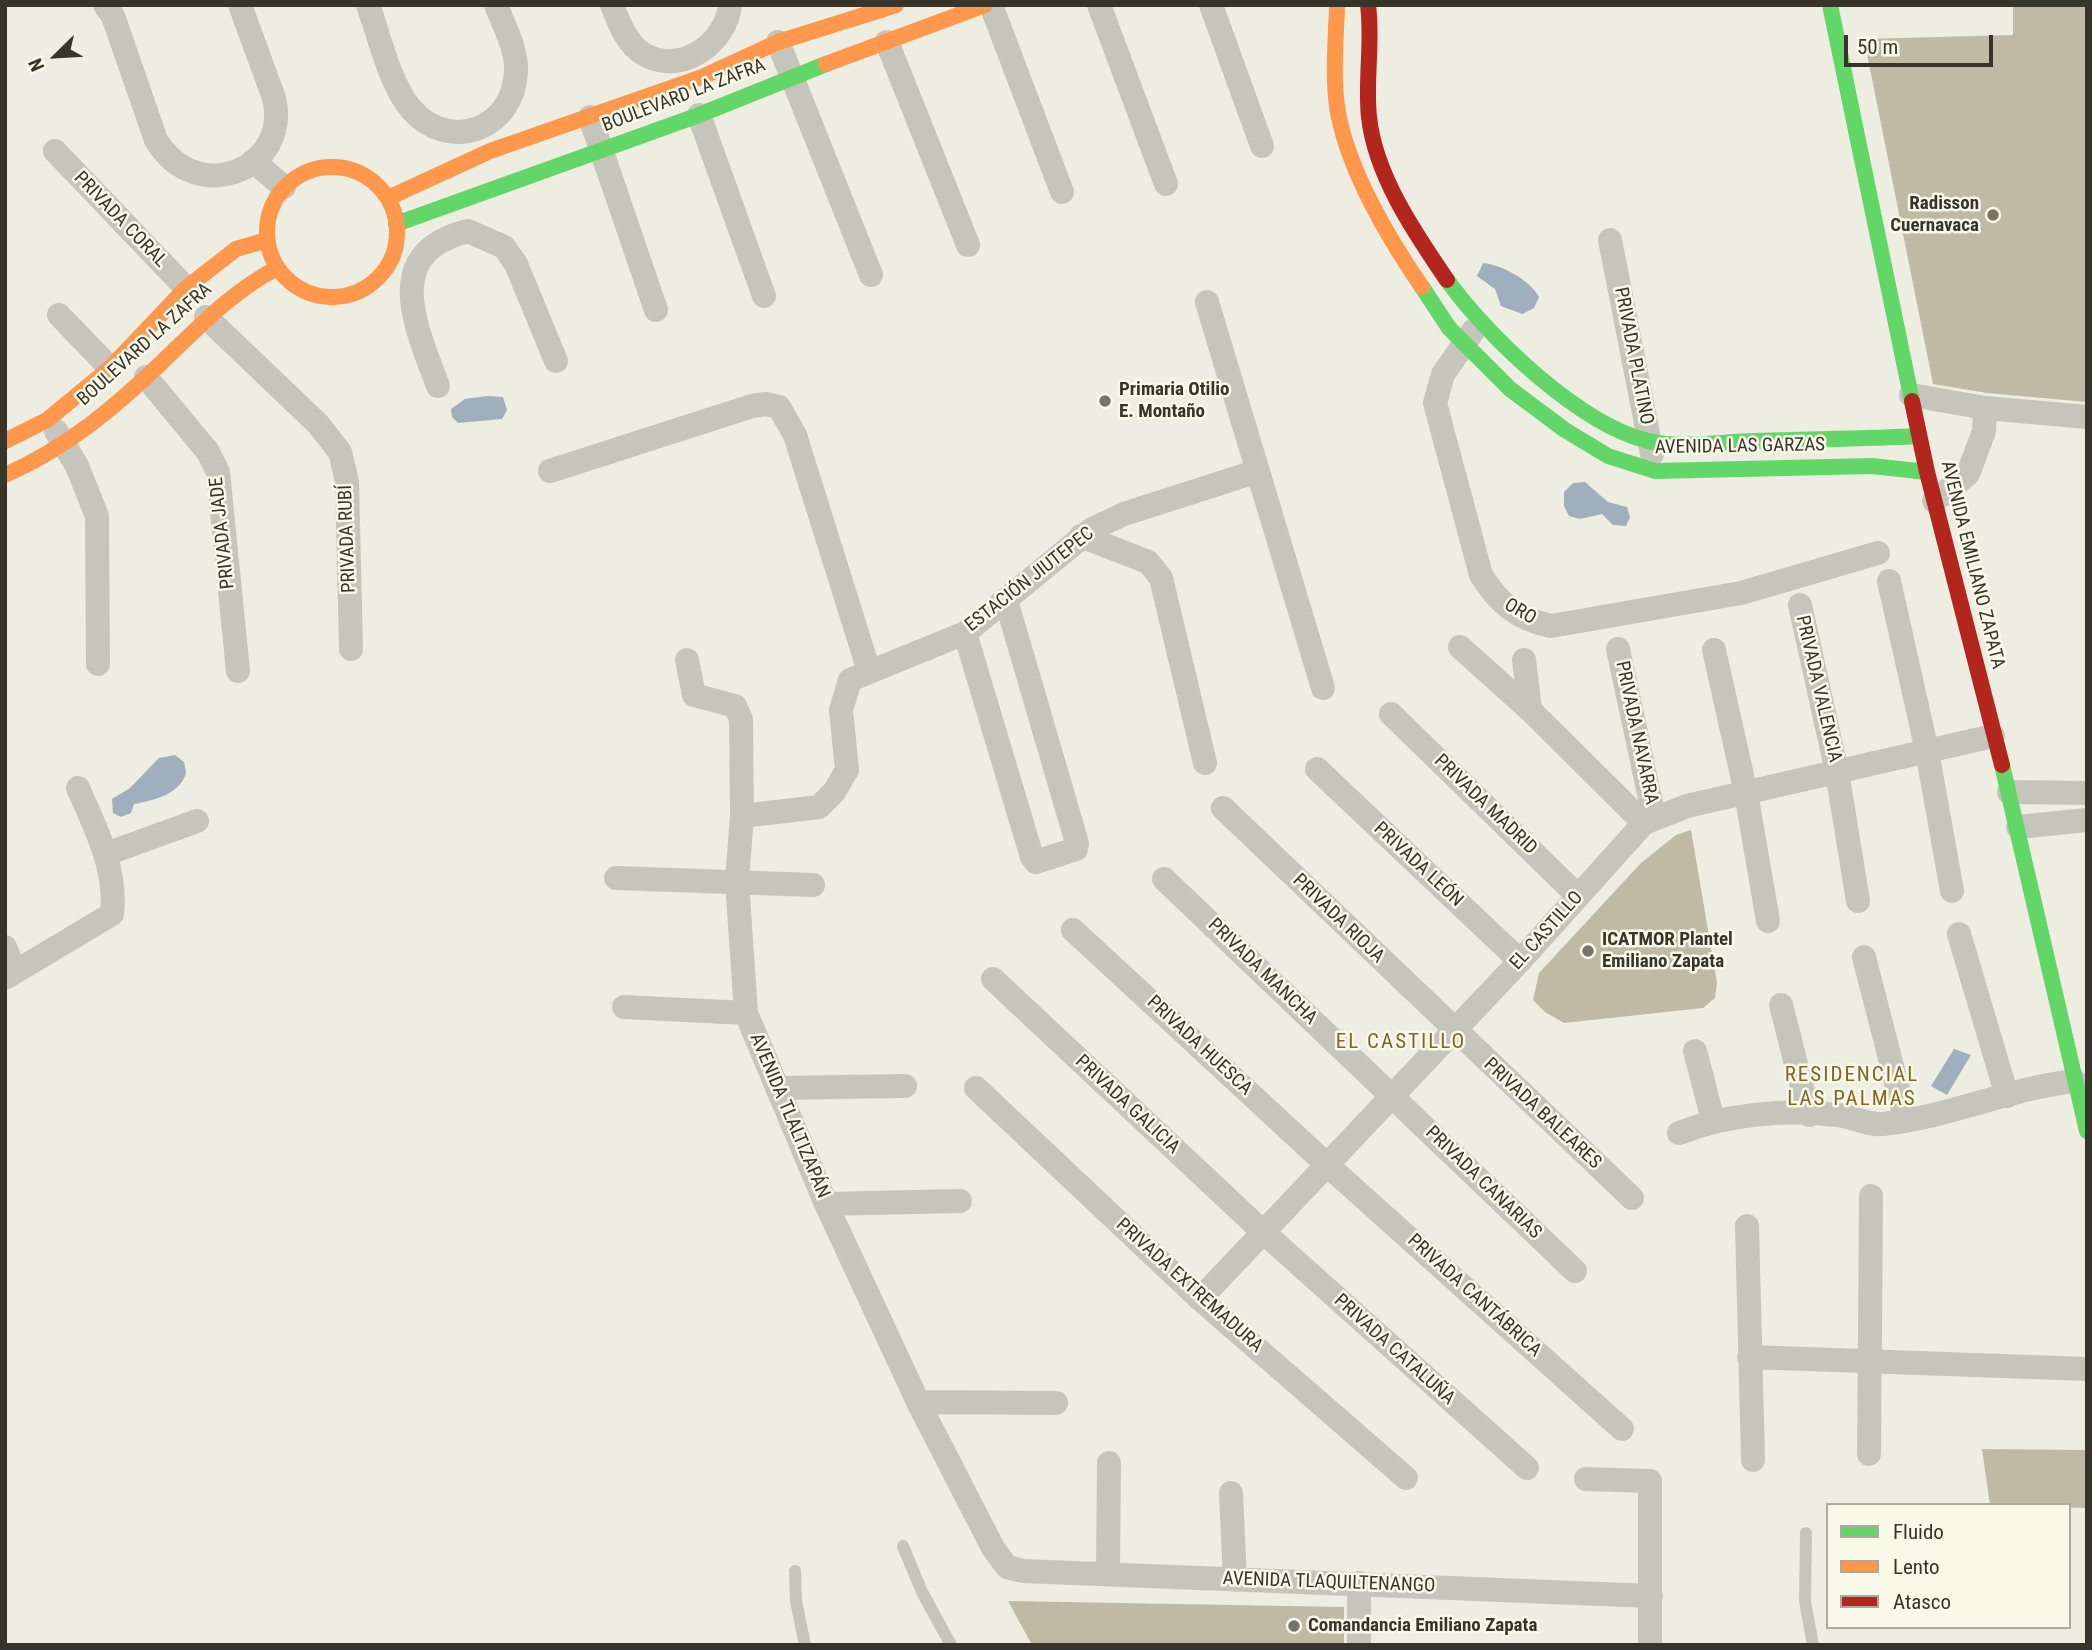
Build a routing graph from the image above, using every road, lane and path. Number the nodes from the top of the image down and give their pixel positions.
1 (105, 5) edge
2 (240, 5) edge
3 (368, 5) edge
4 (496, 5) edge
5 (612, 5) edge
6 (730, 5) edge
7 (896, 5) edge
8 (988, 5) edge
9 (1099, 5) edge
10 (1212, 5) edge
11 (1337, 5) edge
12 (1368, 5) edge
13 (1830, 5) edge
14 (778, 42) junction
15 (887, 42) junction
16 (698, 66) junction
17 (792, 76) junction
18 (699, 115) junction
19 (590, 117) junction
20 (478, 127) junction
21 (1262, 146) dead end
22 (604, 149) junction
23 (55, 150) dead end
24 (490, 151) junction
25 (253, 161) junction
26 (1166, 184) dead end
27 (284, 187) junction
28 (1062, 192) dead end
29 (388, 198) junction
30 (440, 207) junction
31 (397, 224) junction
32 (450, 235) junction
33 (267, 240) junction
34 (1610, 240) dead end
35 (968, 245) dead end
36 (277, 268) junction
37 (871, 275) dead end
38 (186, 288) junction
39 (764, 296) dead end
40 (1207, 302) dead end
41 (656, 310) dead end
42 (59, 315) dead end
43 (206, 317) junction
44 (1480, 321) junction
45 (1463, 345) junction
46 (555, 361) dead end
47 (110, 368) junction
48 (146, 377) junction
49 (438, 386) dead end
50 (1911, 395) junction
51 (1985, 408) junction
52 (2087, 417) edge
53 (47, 420) junction
54 (1919, 436) junction
55 (1871, 439) junction
56 (5, 441) edge
57 (1649, 441) junction
58 (65, 443) junction
59 (1872, 466) junction
60 (550, 471) dead end
61 (1258, 471) junction
62 (1655, 471) junction
63 (1927, 472) junction
64 (5, 475) edge
65 (1934, 502) junction
66 (1081, 536) junction
67 (1878, 553) dead end
68 (1889, 580) dead end
69 (1006, 600) junction
70 (1800, 605) dead end
71 (965, 633) junction
72 (1460, 647) dead end
73 (351, 649) dead end
74 (1618, 649) dead end
75 (1714, 650) dead end
76 (687, 660) dead end
77 (1524, 660) dead end
78 (98, 664) dead end
79 (238, 671) dead end
80 (869, 671) junction
81 (1323, 688) dead end
82 (1530, 710) junction
83 (1391, 713) dead end
84 (1993, 736) junction
85 (1927, 751) junction
86 (1205, 763) dead end
87 (1317, 769) dead end
88 (1837, 772) junction
89 (78, 788) dead end
90 (2009, 792) junction
91 (1746, 793) junction
92 (2048, 793) junction
93 (2087, 793) edge
94 (1223, 808) dead end
95 (742, 816) junction
96 (1649, 820) junction
97 (2087, 820) edge
98 (197, 821) dead end
99 (2052, 823) junction
100 (2018, 827) junction
101 (106, 853) junction
102 (617, 878) dead end
103 (1164, 879) dead end
104 (737, 881) junction
105 (813, 885) dead end
106 (1952, 891) dead end
107 (1578, 896) junction
108 (1858, 901) dead end
109 (1768, 920) dead end
110 (1073, 930) dead end
111 (1959, 934) dead end
112 (5, 947) edge
113 (1864, 957) dead end
114 (1520, 961) junction
115 (10, 975) edge
116 (993, 979) dead end
117 (1782, 1005) dead end
118 (624, 1007) dead end
119 (746, 1013) junction
120 (1452, 1030) junction
121 (1695, 1051) dead end
122 (2075, 1081) junction
123 (905, 1086) dead end
124 (776, 1088) junction
125 (976, 1088) dead end
126 (1391, 1094) junction
127 (2007, 1096) junction
128 (1810, 1115) junction
129 (1713, 1120) junction
130 (1906, 1121) junction
131 (2087, 1131) edge
132 (1679, 1133) dead end
133 (1325, 1163) junction
134 (1871, 1196) dead end
135 (1632, 1198) dead end
136 (960, 1201) dead end
137 (826, 1204) junction
138 (1747, 1226) dead end
139 (1262, 1231) junction
140 (1575, 1271) dead end
141 (1200, 1299) junction
142 (1749, 1357) junction
143 (1870, 1362) junction
144 (2087, 1369) edge
145 (918, 1402) junction
146 (1056, 1404) dead end
147 (1622, 1429) dead end
148 (1870, 1454) dead end
149 (1753, 1460) dead end
150 (1109, 1463) dead end
151 (1527, 1468) dead end
152 (1406, 1479) dead end
153 (1586, 1479) dead end
154 (1231, 1493) dead end
155 (1805, 1533) dead end
156 (903, 1546) dead end
157 (1007, 1567) joint
158 (795, 1571) dead end
159 (1108, 1573) junction
160 (1235, 1580) junction
161 (1359, 1583) junction
162 (1651, 1596) junction
163 (805, 1645) edge
164 (951, 1645) edge
165 (1359, 1645) edge
166 (1650, 1645) edge
167 (1813, 1645) edge

1 - 25 street
2 - 25 street
3 - 20 street
4 - 20 street
5 - 16 street
6 - 16 street
7 - 14 street, BOULEVARD LA ZAFRA
8 - 15 street, BOULEVARD LA ZAFRA
8 - 28 street
9 - 26 street
10 - 21 street
11 - 45 street, AVENIDA LAS GARZAS
12 - 44 street, AVENIDA LAS GARZAS
13 - 50 street, AVENIDA EMILIANO ZAPATA
14 - 16 street, BOULEVARD LA ZAFRA
14 - 17 street
15 - 17 street, BOULEVARD LA ZAFRA
15 - 35 street
16 - 19 street, BOULEVARD LA ZAFRA
17 - 18 street, BOULEVARD LA ZAFRA
17 - 37 street
18 - 22 street, BOULEVARD LA ZAFRA
18 - 39 street
19 - 22 street
19 - 24 street, BOULEVARD LA ZAFRA
20 - 24 street
22 - 30 street, BOULEVARD LA ZAFRA
22 - 41 street
23 - 38 street, PRIVADA CORAL
24 - 29 street, BOULEVARD LA ZAFRA
25 - 27 street
27 - 29 street
27 - 33 street
29 - 31 street
30 - 31 street, BOULEVARD LA ZAFRA
30 - 32 street
31 - 36 street
32 - 46 street
32 - 49 street
33 - 36 street
33 - 38 street, BOULEVARD LA ZAFRA
34 - 57 street, PRIVADA PLATINO
36 - 43 street, BOULEVARD LA ZAFRA
38 - 47 street, BOULEVARD LA ZAFRA
40 - 61 street
42 - 47 street
43 - 48 street, BOULEVARD LA ZAFRA
43 - 73 street, PRIVADA RUBÍ
44 - 45 street, ORO
44 - 57 street, AVENIDA LAS GARZAS
45 - 62 street, AVENIDA LAS GARZAS
45 - 67 street, ORO
47 - 53 street, BOULEVARD LA ZAFRA
48 - 58 street, BOULEVARD LA ZAFRA
48 - 79 street, PRIVADA JADE
50 - 51 street
50 - 54 street, AVENIDA EMILIANO ZAPATA
51 - 52 street
51 - 65 street
53 - 56 street, BOULEVARD LA ZAFRA
53 - 58 street
54 - 55 street, AVENIDA LAS GARZAS
54 - 63 street, AVENIDA EMILIANO ZAPATA
55 - 57 street, AVENIDA LAS GARZAS
55 - 59 street
57 - 62 street, PRIVADA PLATINO
58 - 64 street, BOULEVARD LA ZAFRA
58 - 78 street
59 - 62 street, AVENIDA LAS GARZAS
59 - 63 street, AVENIDA LAS GARZAS
60 - 80 street
61 - 66 street, ESTACIÓN JIUTEPEC
61 - 81 street
63 - 65 street, AVENIDA EMILIANO ZAPATA
65 - 84 street, AVENIDA EMILIANO ZAPATA
66 - 69 street, ESTACIÓN JIUTEPEC
66 - 86 street
68 - 85 street
69 - 71 street, ESTACIÓN JIUTEPEC
69 - 71 street
70 - 88 street, PRIVADA VALENCIA
71 - 80 street, ESTACIÓN JIUTEPEC
72 - 82 street
74 - 96 street, PRIVADA NAVARRA
75 - 91 street
76 - 95 street, AVENIDA TLALTIZAPÁN
77 - 82 street
80 - 95 street, ESTACIÓN JIUTEPEC
82 - 96 street
83 - 107 street, PRIVADA MADRID
84 - 85 street
84 - 90 street, AVENIDA EMILIANO ZAPATA
85 - 88 street
85 - 106 street
87 - 114 street, PRIVADA LEÓN
88 - 91 street
88 - 108 street, PRIVADA VALENCIA
89 - 101 street
90 - 92 street
90 - 100 street, AVENIDA EMILIANO ZAPATA
91 - 96 street
91 - 109 street
92 - 93 street
92 - 99 street
94 - 120 street, PRIVADA RIOJA
95 - 104 street, AVENIDA TLALTIZAPÁN
96 - 107 street, EL CASTILLO
97 - 99 street
98 - 101 street
99 - 100 street
100 - 122 street, AVENIDA EMILIANO ZAPATA
101 - 115 street
102 - 104 street
103 - 126 street, PRIVADA MANCHA
104 - 105 street
104 - 119 street, AVENIDA TLALTIZAPÁN
107 - 114 street, EL CASTILLO
110 - 133 street, PRIVADA HUESCA
111 - 127 street
112 - 115 street
113 - 130 street
114 - 120 street, EL CASTILLO
116 - 139 street, PRIVADA GALICIA
117 - 128 street
118 - 119 street
119 - 124 street, AVENIDA TLALTIZAPÁN
120 - 126 street, EL CASTILLO
120 - 135 street, PRIVADA BALEARES
121 - 129 street
122 - 127 street
122 - 131 street, AVENIDA EMILIANO ZAPATA
123 - 124 street
124 - 137 street, AVENIDA TLALTIZAPÁN
125 - 141 street, PRIVADA EXTREMADURA
126 - 133 street, EL CASTILLO
126 - 140 street, PRIVADA CANARIAS
127 - 130 street
128 - 129 street
128 - 130 street
129 - 132 street
133 - 139 street, EL CASTILLO
133 - 147 street, PRIVADA CANTÁBRICA
134 - 143 street
136 - 137 street
137 - 145 street, AVENIDA TLALTIZAPÁN
138 - 142 street
139 - 141 street, EL CASTILLO
139 - 151 street, PRIVADA CATALUÑA
141 - 152 street, PRIVADA EXTREMADURA
142 - 143 street
142 - 149 street
143 - 144 street
143 - 148 street
145 - 146 street
145 - 157 street, AVENIDA TLALTIZAPÁN
150 - 159 street
153 - 162 street
154 - 160 street
155 - 167 lane
156 - 164 lane
157 - 159 street, AVENIDA TLAQUILTENANGO
158 - 163 lane
159 - 160 street, AVENIDA TLAQUILTENANGO
160 - 161 street, AVENIDA TLAQUILTENANGO
161 - 162 street, AVENIDA TLAQUILTENANGO
161 - 165 street
162 - 166 street

